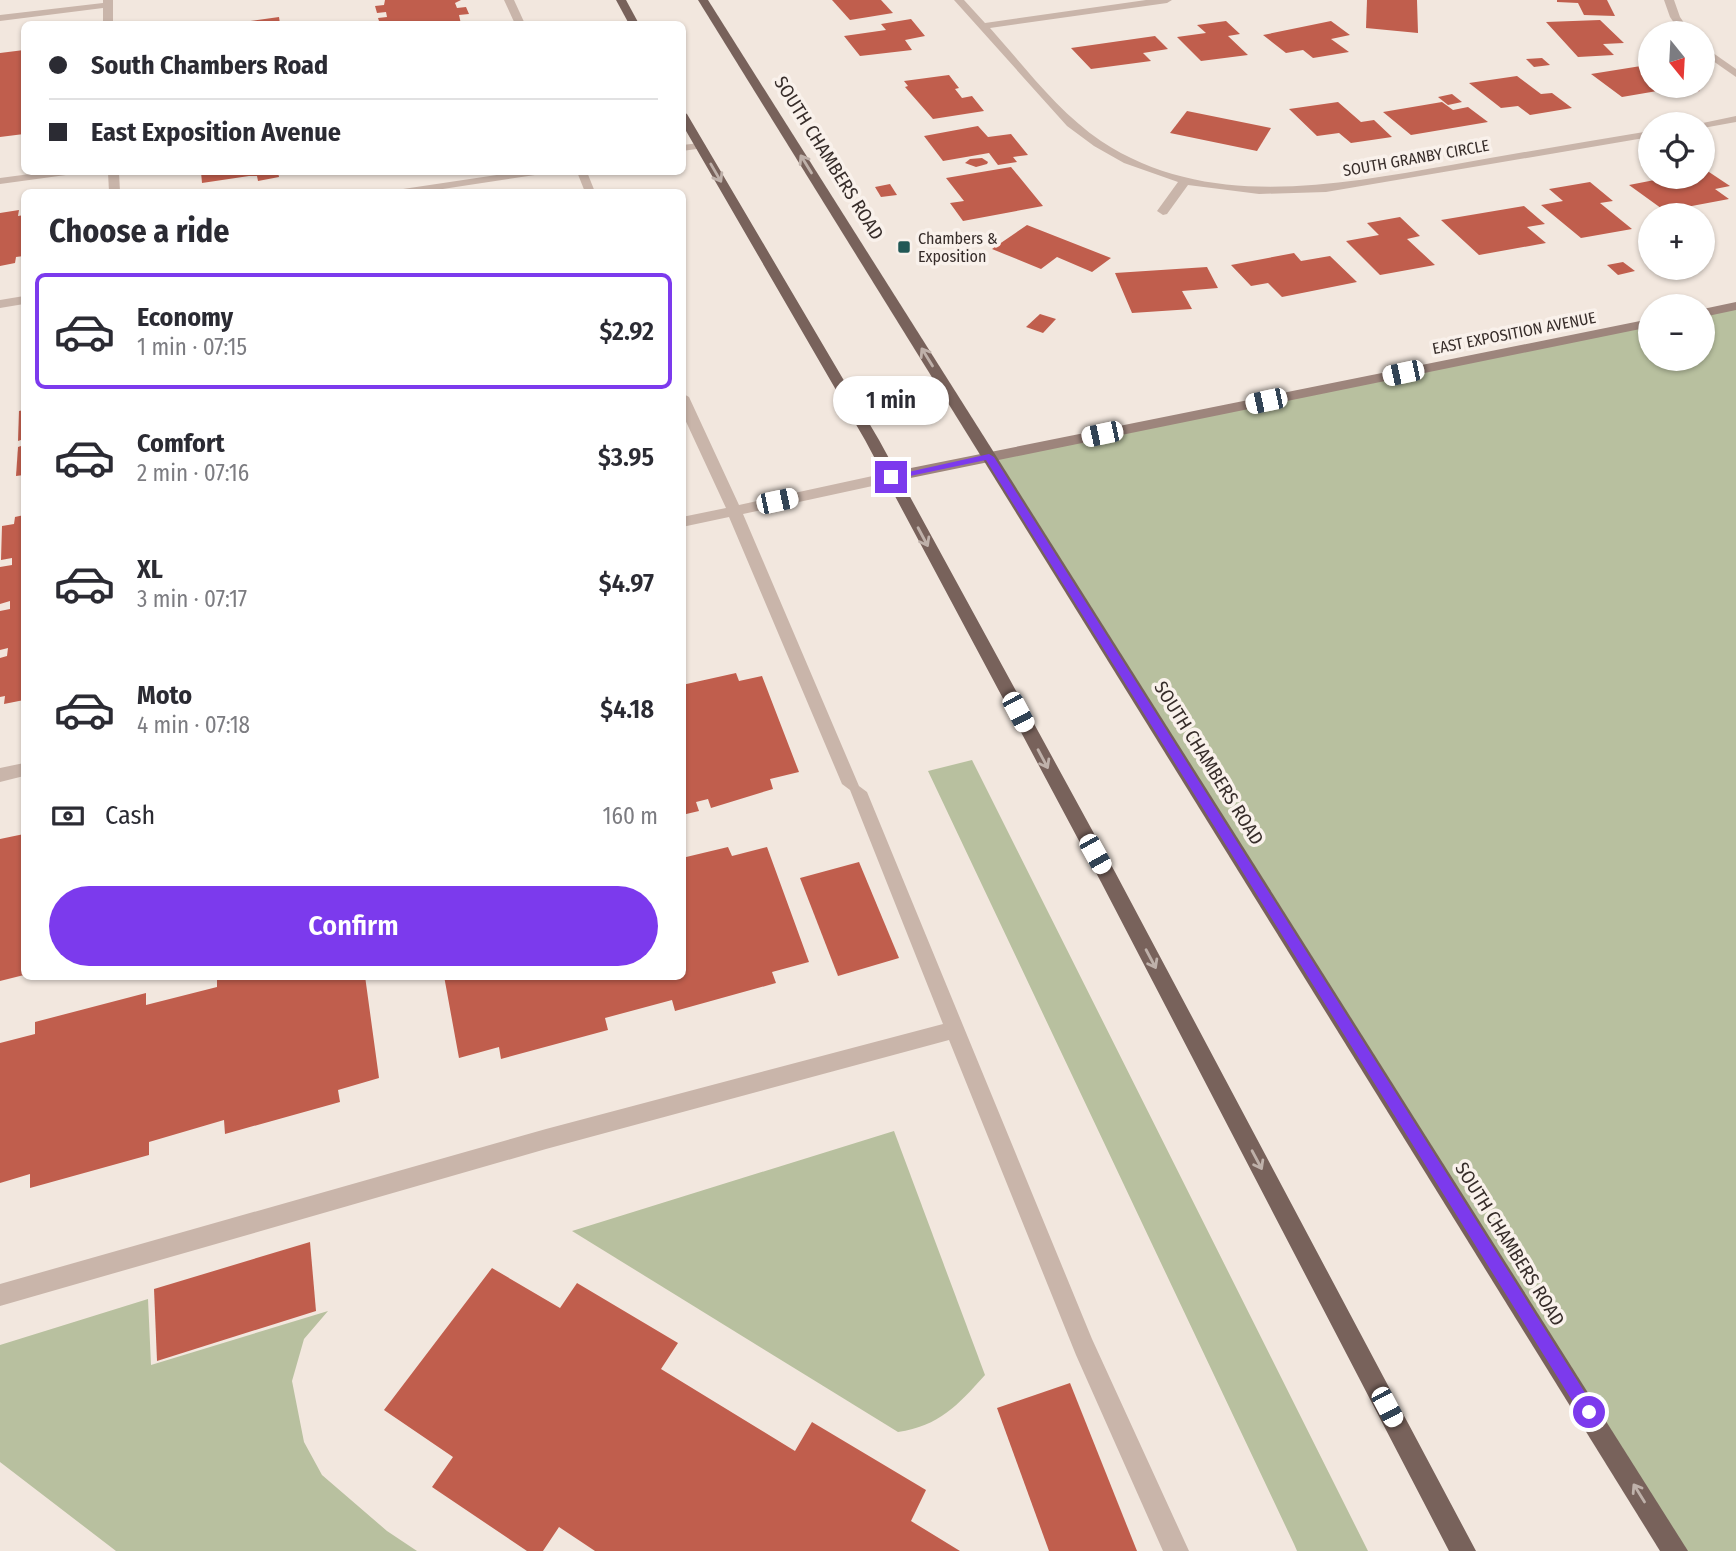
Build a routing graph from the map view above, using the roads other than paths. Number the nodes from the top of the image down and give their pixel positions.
1 (509, 0) edge
2 (621, 0) edge
3 (703, 0) edge
4 (960, 0) edge
5 (1167, 0) edge
6 (1669, 0) edge
7 (108, 2) edge
8 (0, 18) edge
9 (108, 21) edge
10 (519, 21) edge
11 (632, 21) edge
12 (1677, 21) edge
13 (982, 26) junction
14 (1715, 58) edge
15 (1736, 74) edge
16 (1736, 119) edge
17 (686, 121) edge
18 (1715, 123) edge
19 (1638, 136) edge
20 (700, 146) junction
21 (686, 148) edge
22 (44, 175) edge
23 (515, 175) edge
24 (1185, 180) junction
25 (0, 181) edge
26 (423, 189) edge
27 (1163, 211) dead end
28 (21, 300) edge
29 (0, 304) edge
30 (1736, 306) edge
31 (1715, 310) edge
32 (1638, 325) edge
33 (686, 406) edge
34 (989, 457) junction
35 (891, 477) junction
36 (734, 510) junction
37 (686, 521) edge
38 (21, 771) edge
39 (0, 775) edge
40 (954, 1030) junction
41 (0, 1295) edge
42 (1175, 1551) edge
43 (1464, 1551) edge
44 (1675, 1551) edge

1 - 10 street
2 - 11 main road
34 -> 3 main road, SOUTH CHAMBERS ROAD
4 - 13 street, SOUTH GRANBY CIRCLE
5 - 13 street
6 - 12 street
7 - 8 street
7 - 9 street
13 - 24 street, SOUTH GRANBY CIRCLE
14 - 15 street
16 - 18 street
17 - 20 main road
19 - 24 street, SOUTH GRANBY CIRCLE
20 - 21 street
20 -> 35 main road
22 - 25 street
23 - 26 street
24 - 27 street
28 - 29 street
30 - 31 street
32 - 34 street, EAST EXPOSITION AVENUE
33 - 36 street
34 - 35 street, EAST EXPOSITION AVENUE
44 -> 34 main road, SOUTH CHAMBERS ROAD
35 - 36 street
35 -> 43 main road
36 - 37 street
36 - 40 street
38 - 39 street
40 - 41 street
40 - 42 street

